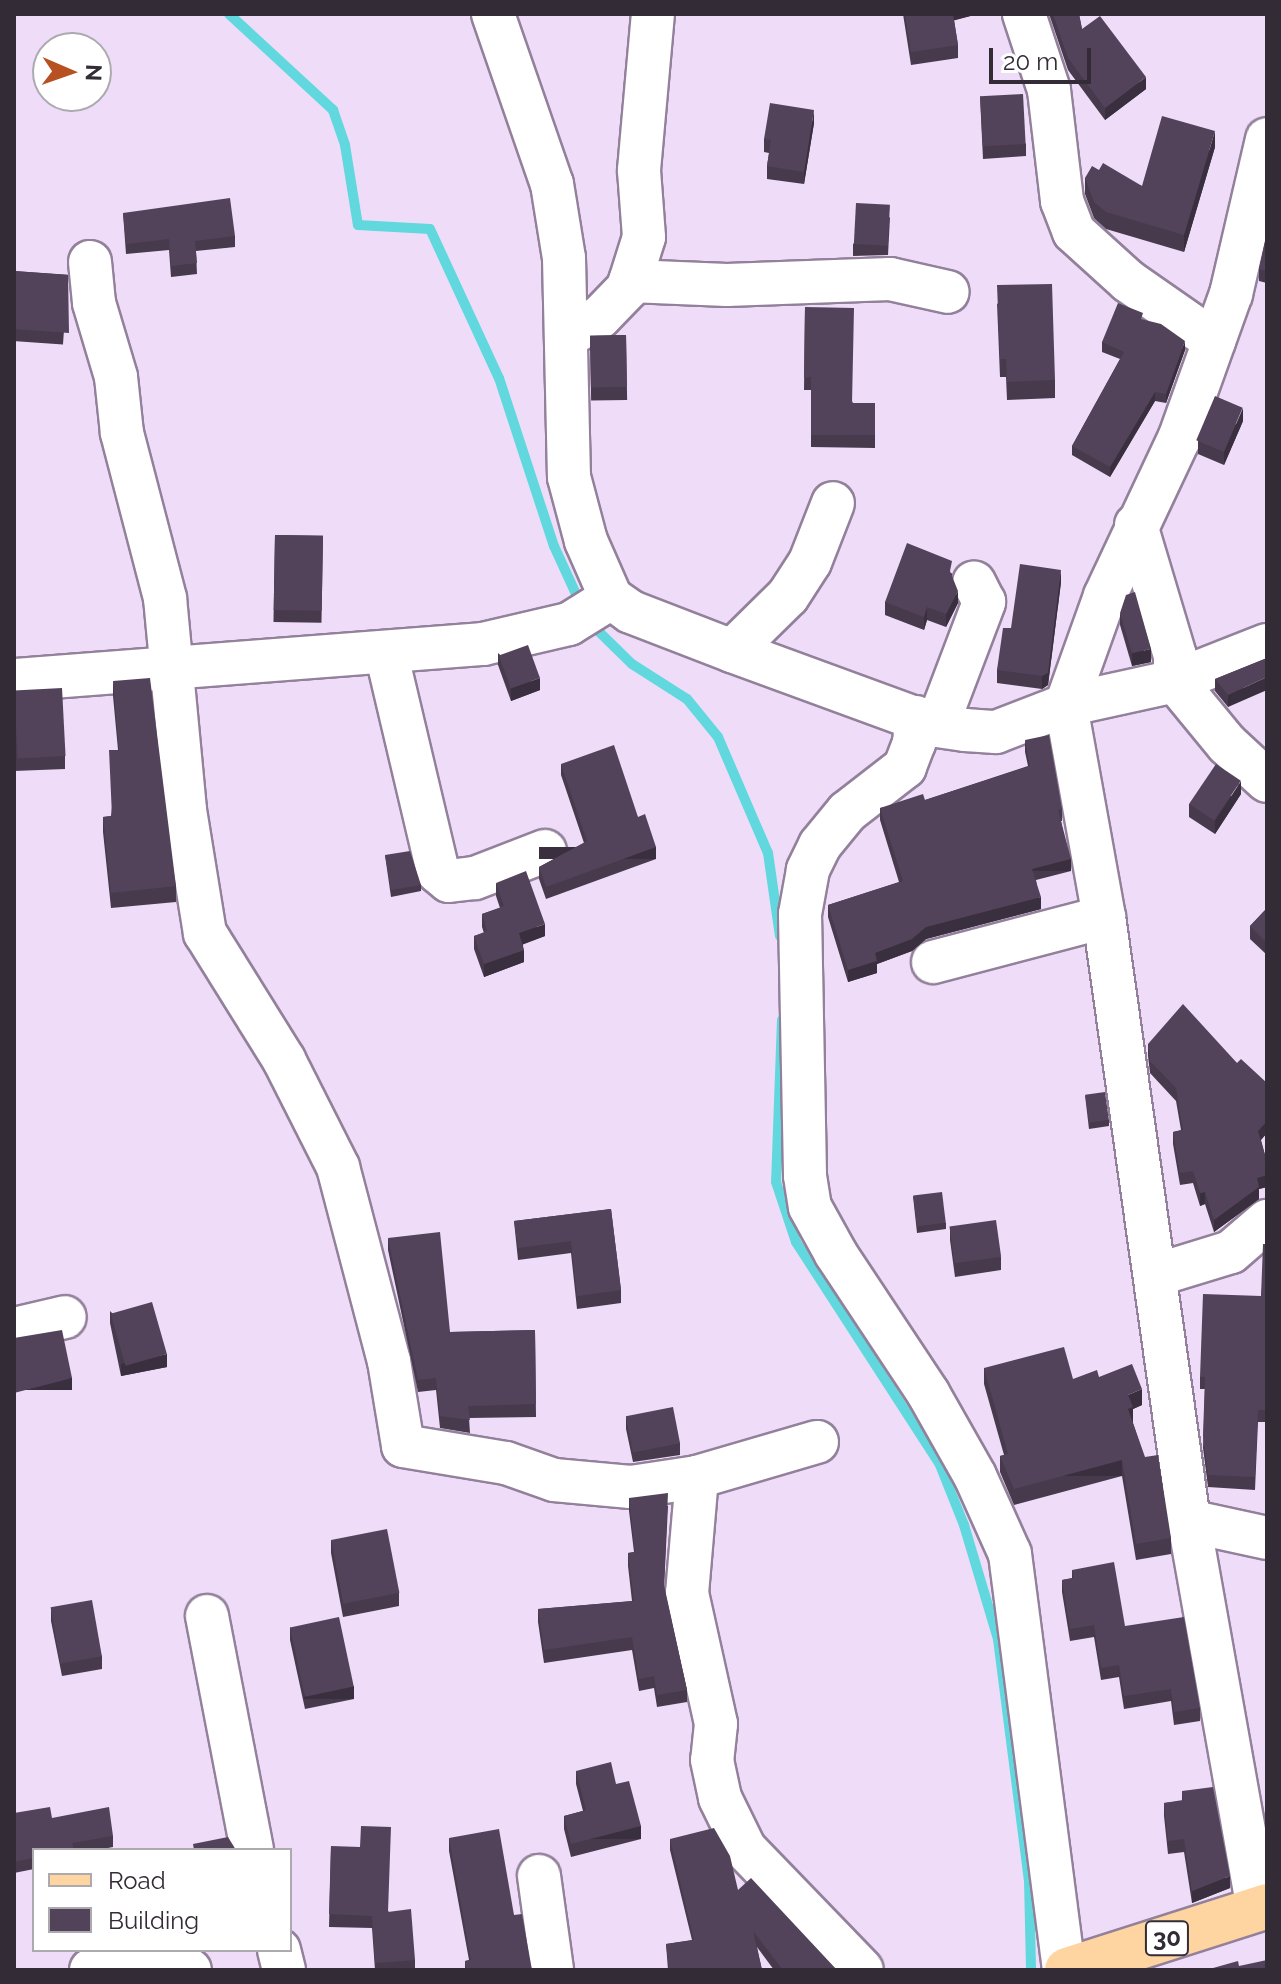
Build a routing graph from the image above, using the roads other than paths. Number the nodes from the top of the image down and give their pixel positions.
1 (493, 14) edge
2 (653, 14) edge
3 (1024, 14) edge
4 (1267, 150) edge
5 (90, 262) dead end
6 (630, 281) junction
7 (948, 292) dead end
8 (568, 336) junction
9 (1214, 341) junction
10 (833, 503) dead end
11 (1136, 525) junction
12 (974, 582) dead end
13 (592, 610) junction
14 (1267, 645) edge
15 (732, 651) junction
16 (386, 652) junction
17 (174, 669) junction
18 (14, 680) edge
19 (1175, 681) junction
20 (1066, 705) junction
21 (926, 722) junction
22 (1267, 781) edge
23 (545, 851) dead end
24 (1104, 917) junction
25 (933, 962) dead end
26 (1267, 1221) edge
27 (1156, 1275) junction
28 (65, 1317) dead end
29 (14, 1329) edge
30 (817, 1442) dead end
31 (697, 1477) junction
32 (1189, 1521) junction
33 (1267, 1538) edge
34 (207, 1616) dead end
35 (252, 1848) edge
36 (539, 1876) dead end
37 (1262, 1908) edge
38 (91, 1970) edge
39 (190, 1970) edge
40 (552, 1970) edge
41 (862, 1970) edge
42 (1065, 1970) edge

1 - 8 street
2 - 6 street
3 - 9 street
4 - 9 street
5 - 17 street
6 - 7 street
6 - 8 street
8 - 13 street
9 - 11 street
10 - 15 street
11 - 19 street
11 - 20 street
12 - 21 street
13 - 15 street
13 - 16 street
14 - 19 street
15 - 21 street
16 - 17 street
16 - 23 street
17 - 18 street
17 - 31 street
19 - 20 street
19 - 22 street
20 - 21 street
20 - 24 street
21 - 42 street
24 - 25 street
24 - 27 street
26 - 27 street
27 - 32 street
28 - 29 street
30 - 31 street
31 - 41 street
32 - 33 street
32 - 37 street
34 - 35 street
36 - 40 street
37 - 42 main road, 30
38 - 39 street

